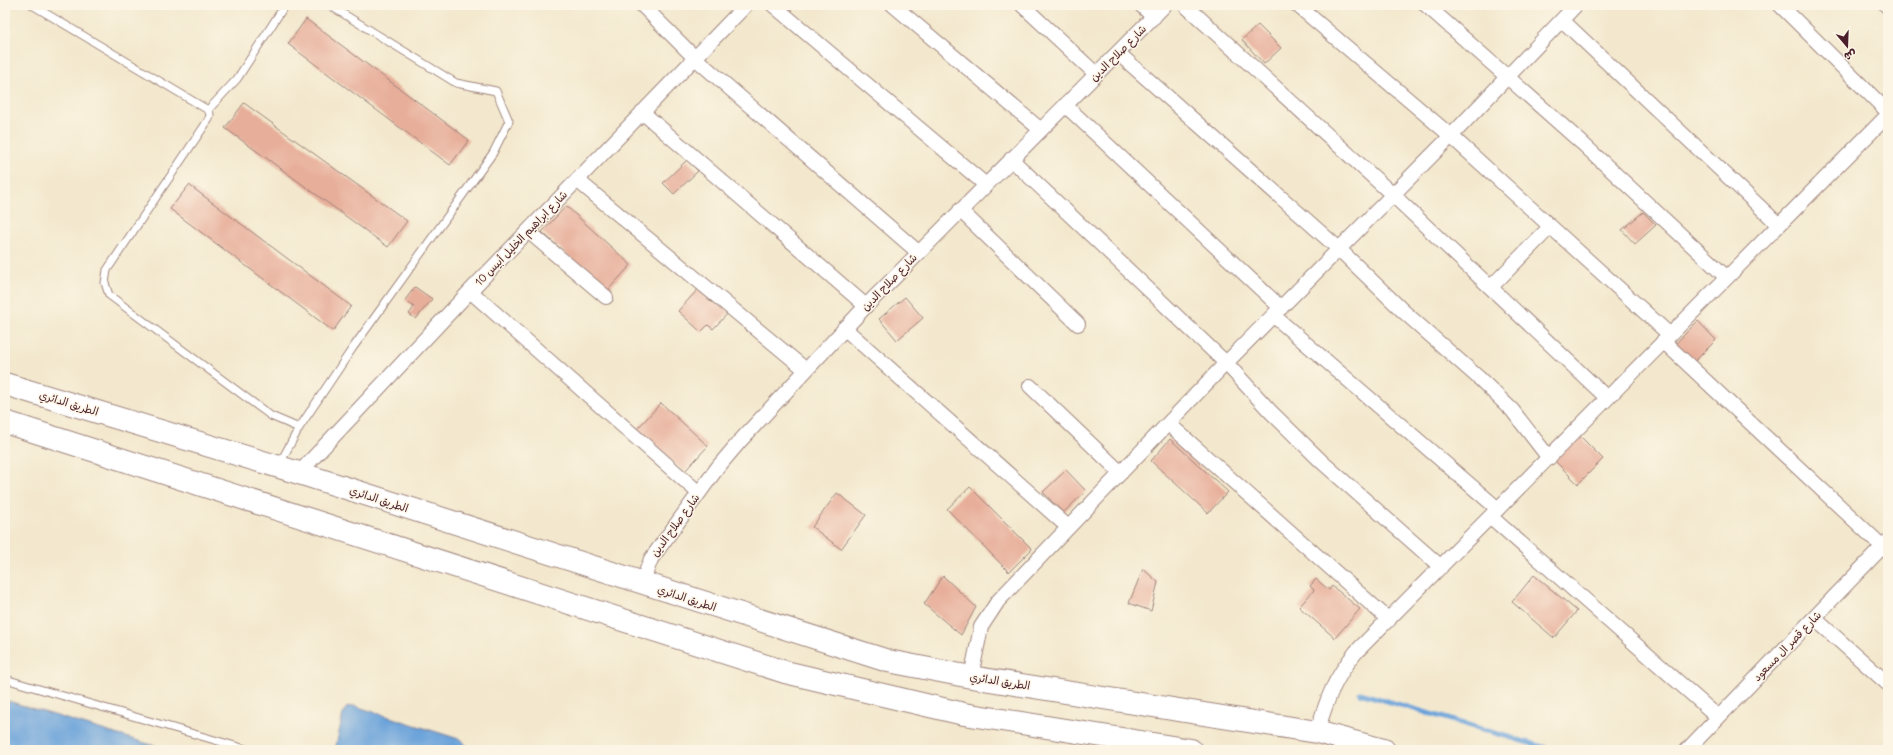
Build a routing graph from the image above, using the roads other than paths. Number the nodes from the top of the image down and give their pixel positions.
1 (32, 5) edge
2 (285, 5) edge
3 (329, 5) edge
4 (642, 5) edge
5 (746, 5) edge
6 (773, 5) edge
7 (893, 5) edge
8 (1022, 5) edge
9 (1141, 5) edge
10 (1165, 5) edge
11 (1185, 5) edge
12 (1297, 5) edge
13 (1426, 5) edge
14 (1576, 5) edge
15 (1780, 5) edge
16 (1886, 5) edge
17 (1888, 7) edge
18 (1154, 17) junction
19 (1562, 20) junction
20 (1118, 53) junction
21 (695, 58) junction
22 (1096, 74) junction
23 (1508, 78) junction
24 (1065, 105) junction
25 (208, 110) junction
26 (642, 112) junction
27 (1888, 113) edge
28 (1041, 130) junction
29 (1451, 136) junction
30 (1011, 160) junction
31 (577, 180) junction
32 (986, 185) junction
33 (1393, 195) junction
34 (960, 210) junction
35 (1779, 225) junction
36 (1550, 227) junction
37 (528, 231) junction
38 (1339, 250) junction
39 (918, 252) junction
40 (1726, 277) junction
41 (1491, 287) junction
42 (470, 291) junction
43 (606, 297) dead end
44 (866, 306) junction
45 (1277, 312) junction
46 (1078, 324) dead end
47 (844, 328) junction
48 (1666, 338) junction
49 (1226, 363) junction
50 (806, 370) junction
51 (5, 384) edge
52 (1030, 386) dead end
53 (1607, 398) junction
54 (5, 422) edge
55 (1169, 424) junction
56 (299, 428) junction
57 (1549, 458) junction
58 (278, 468) junction
59 (299, 473) junction
60 (1121, 473) junction
61 (699, 493) junction
62 (1494, 513) junction
63 (1068, 527) junction
64 (1885, 544) edge
65 (1441, 567) junction
66 (642, 583) junction
67 (1814, 618) junction
68 (1389, 620) junction
69 (971, 677) junction
70 (5, 678) edge
71 (1888, 684) edge
72 (1718, 717) junction
73 (1317, 732) junction
74 (249, 750) edge
75 (1191, 750) edge
76 (1384, 750) edge
77 (1687, 750) edge

1 - 25 lane
2 - 25 lane
3 - 56 lane
4 - 21 street
5 - 21 street, شارع ابراهيم الخليل أبيس 10
6 - 32 street
7 - 28 street
8 - 22 street
9 - 18 street
10 - 18 street, شارع صلاح الدين
11 - 33 street
12 - 29 street
13 - 23 street
14 - 19 street
15 - 27 street
16 - 17 street
18 - 20 street, شارع صلاح الدين
19 - 23 street
19 - 35 street
20 - 22 street, شارع صلاح الدين
20 - 38 street
21 - 26 street, شارع ابراهيم الخليل أبيس 10
21 - 39 street
22 - 24 street, شارع صلاح الدين
23 - 29 street
23 - 40 street
24 - 28 street, شارع صلاح الدين
24 - 45 street
25 - 56 lane
26 - 31 street, شارع ابراهيم الخليل أبيس 10
26 - 44 street
27 - 35 street
28 - 30 street, شارع صلاح الدين
29 - 33 street
29 - 36 street
30 - 32 street, شارع صلاح الدين
30 - 49 street
31 - 37 street, شارع ابراهيم الخليل أبيس 10
31 - 50 street
32 - 34 street, شارع صلاح الدين
33 - 38 street
33 - 41 street
34 - 39 street, شارع صلاح الدين
34 - 46 street
35 - 40 street
36 - 41 street
36 - 48 street
37 - 42 street, شارع ابراهيم الخليل أبيس 10
37 - 43 street
38 - 45 street
38 - 57 street
39 - 44 street, شارع صلاح الدين
40 - 48 street
41 - 53 street
42 - 59 street, شارع ابراهيم الخليل أبيس 10
42 - 61 street
44 - 47 street, شارع صلاح الدين
45 - 49 street
45 - 62 street
47 - 50 street, شارع صلاح الدين
47 - 63 street
48 - 53 street
48 - 64 street
49 - 55 street
49 - 65 street
50 - 61 street, شارع صلاح الدين
51 - 58 main road, الطريق الدائري
52 - 60 street
53 - 57 street
54 - 75 main road
55 - 60 street
55 - 68 street
56 - 58 lane
57 - 62 street
58 - 59 main road, الطريق الدائري
59 - 66 main road, الطريق الدائري
60 - 63 street
61 - 66 street, شارع صلاح الدين
62 - 65 street
62 - 72 street
63 - 69 street
64 - 67 street, شارع قصر ال مسعود
65 - 68 street
66 - 69 main road, الطريق الدائري
67 - 71 street
67 - 72 street, شارع قصر ال مسعود
68 - 73 street
69 - 73 main road, الطريق الدائري
70 - 74 lane
72 - 77 street, شارع قصر ال مسعود
73 - 76 main road, الطريق الدائري

